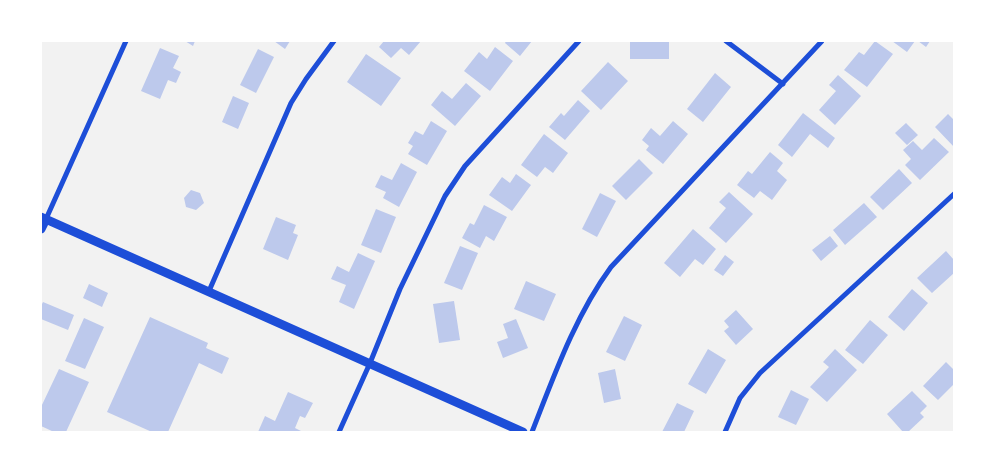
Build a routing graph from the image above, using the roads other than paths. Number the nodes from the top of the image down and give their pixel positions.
1 (126, 41) edge
2 (334, 41) edge
3 (579, 41) edge
4 (726, 41) edge
5 (822, 41) edge
6 (782, 84) junction
7 (954, 194) edge
8 (44, 218) edge
9 (41, 229) edge
10 (209, 291) junction
11 (370, 363) junction
12 (339, 432) edge
13 (523, 432) edge
14 (532, 432) edge
15 (725, 432) edge

1 - 8 street
2 - 10 street
3 - 11 street
4 - 6 street
5 - 6 street
6 - 14 street
7 - 15 street
8 - 9 street
8 - 10 street
10 - 11 street
11 - 12 street
11 - 13 street

